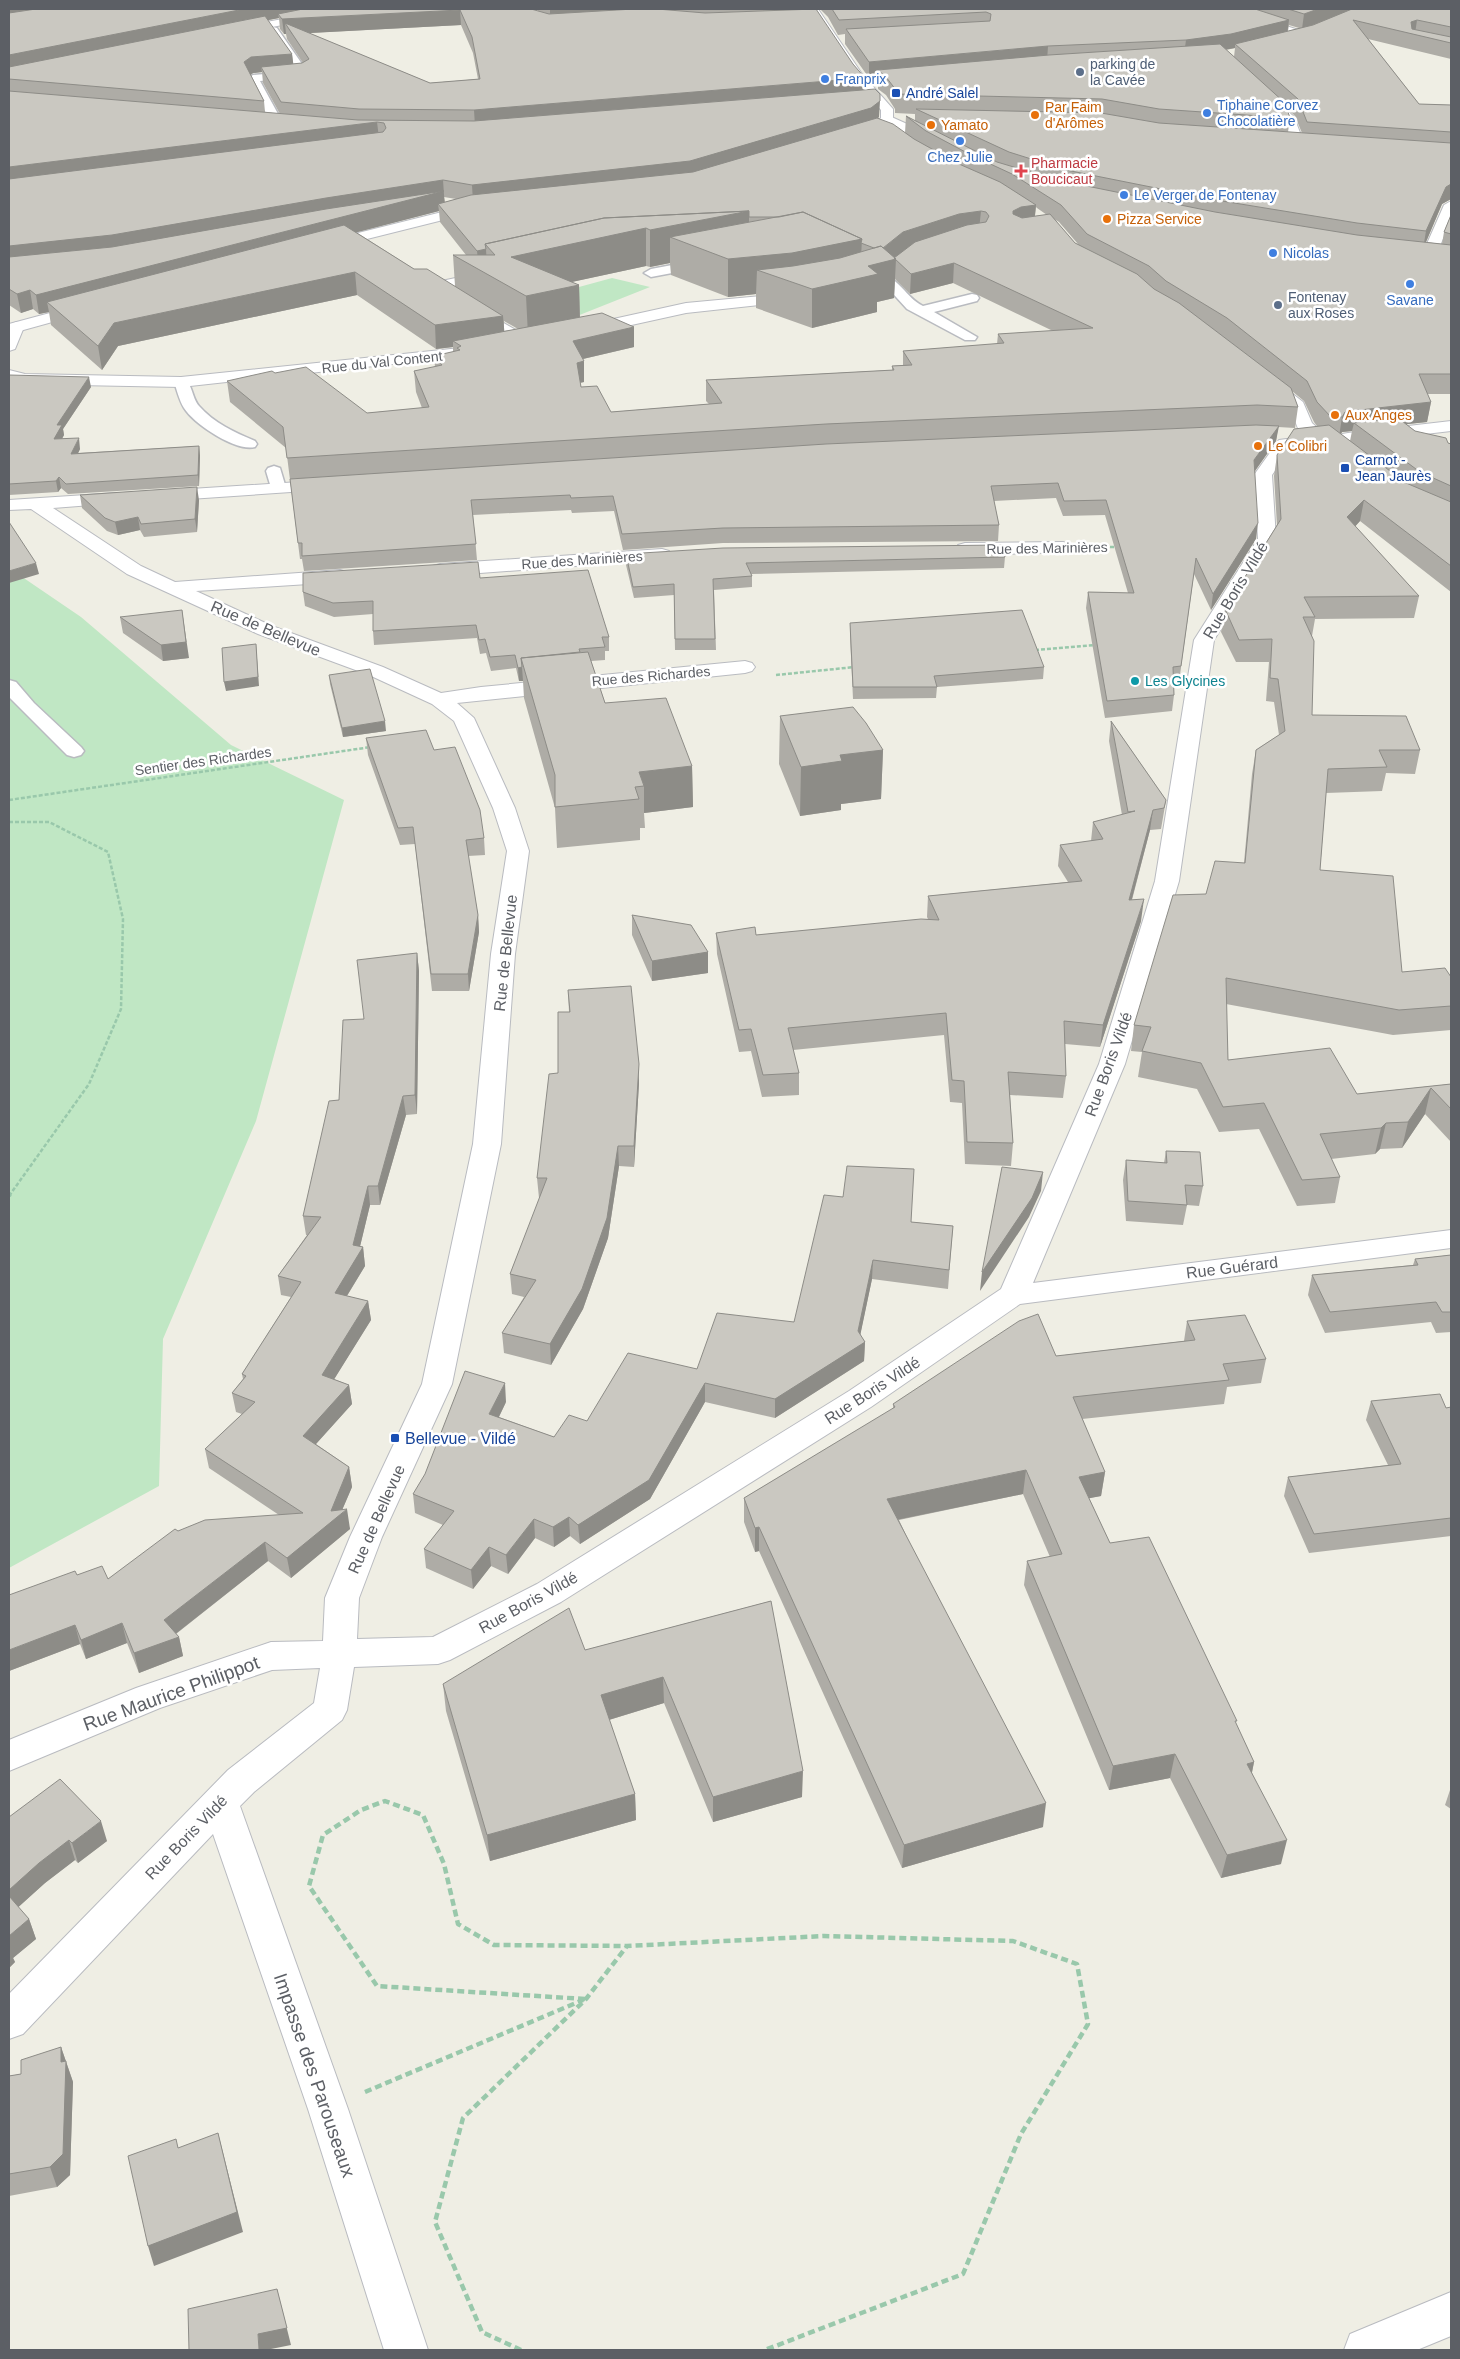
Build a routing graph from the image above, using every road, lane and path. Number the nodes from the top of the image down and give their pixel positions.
1 (354, 9) edge
2 (1224, 9) edge
3 (816, 13) edge
4 (802, 19) edge
5 (268, 24) junction
6 (223, 34) edge
7 (1288, 40) edge
8 (885, 82) edge
9 (865, 84) junction
10 (1254, 87) edge
11 (880, 99) junction
12 (862, 100) edge
13 (887, 119) junction
14 (919, 119) edge
15 (259, 122) edge
16 (282, 124) joint
17 (876, 129) junction
18 (836, 142) edge
19 (1281, 142) edge
20 (954, 151) edge
21 (919, 152) edge
22 (1451, 205) edge
23 (489, 206) edge
24 (416, 208) edge
25 (472, 208) junction
26 (310, 249) edge
27 (1444, 257) edge
28 (718, 260) edge
29 (894, 267) edge
30 (509, 270) edge
31 (651, 273) edge
32 (864, 276) edge
33 (880, 278) junction
34 (811, 294) edge
35 (972, 298) edge
36 (101, 304) edge
37 (921, 311) junction
38 (12, 328) edge
39 (574, 333) edge
40 (970, 337) dead end
41 (545, 339) edge
42 (525, 342) junction
43 (9, 346) edge
44 (499, 347) edge
45 (482, 350) edge
46 (9, 375) edge
47 (1261, 377) edge
48 (180, 382) junction
49 (1451, 426) edge
50 (1399, 433) junction
51 (1326, 439) junction
52 (249, 444) dead end
53 (1418, 446) edge
54 (1352, 456) edge
55 (344, 484) edge
56 (36, 504) junction
57 (9, 505) edge
58 (1122, 547) edge
59 (1064, 548) joint
60 (946, 549) edge
61 (683, 554) edge
62 (419, 571) edge
63 (360, 575) edge
64 (172, 588) junction
65 (1099, 644) edge
66 (1031, 651) edge
67 (864, 666) edge
68 (745, 667) joint
69 (9, 686) edge
70 (439, 700) junction
71 (372, 747) edge
72 (74, 750) dead end
73 (9, 800) edge
74 (9, 822) edge
75 (9, 1196) edge
76 (1451, 1239) edge
77 (1013, 1295) junction
78 (339, 1654) junction
79 (9, 1756) edge
80 (220, 1802) junction
81 (627, 1946) junction
82 (586, 1999) junction
83 (9, 2021) edge
84 (328, 2109) junction
85 (1451, 2314) edge
86 (406, 2350) edge
87 (520, 2350) edge
88 (765, 2350) edge
89 (1366, 2350) edge

1 - 5 street
2 - 7 street
3 - 4 street
3 - 9 street
5 - 6 street
5 - 16 lane
8 - 9 street
9 - 11 street
10 - 19 street
11 - 12 street
11 - 13 street
13 - 14 street
13 - 17 street
13 - 20 street
15 - 16 street
17 - 18 street
17 - 21 street
22 - 27 street
23 - 25 street
24 - 25 street
25 - 26 street
28 - 31 lane
29 - 33 street
30 - 42 street
32 - 33 street
33 - 37 lane
34 - 39 street
35 - 37 lane
36 - 38 street
37 - 40 lane
38 - 43 street
41 - 42 street
42 - 44 street
45 - 48 street, Rue du Val Content
46 - 48 street, Rue du Val Content
47 - 51 street
48 - 52 lane
49 - 50 street, Rue Boris Vildé
50 - 51 street, Rue Boris Vildé
50 - 53 street
51 - 54 street
51 - 77 street, Rue Boris Vildé
55 - 56 street
56 - 57 street
56 - 64 street, Rue de Bellevue
58 - 59 path, Rue des Marinières
59 - 60 street, Rue des Marinières
61 - 62 street, Rue des Marinières
63 - 64 street
64 - 70 street, Rue de Bellevue
65 - 66 path
67 - 68 path
68 - 70 street, Rue des Richardes
69 - 72 lane
70 - 78 street, Rue de Bellevue
71 - 73 path, Sentier des Richardes
74 - 75 path
76 - 77 street, Rue Guérard
77 - 78 street, Rue Boris Vildé
78 - 79 street, Rue Maurice Philippot
78 - 80 street, Rue Boris Vildé
80 - 83 street, Rue Boris Vildé
80 - 84 street, Impasse des Parouseaux
81 - 82 path
81 - 82 path
81 - 88 path
82 - 84 path
82 - 87 path
84 - 86 street, Impasse des Parouseaux
85 - 89 street

